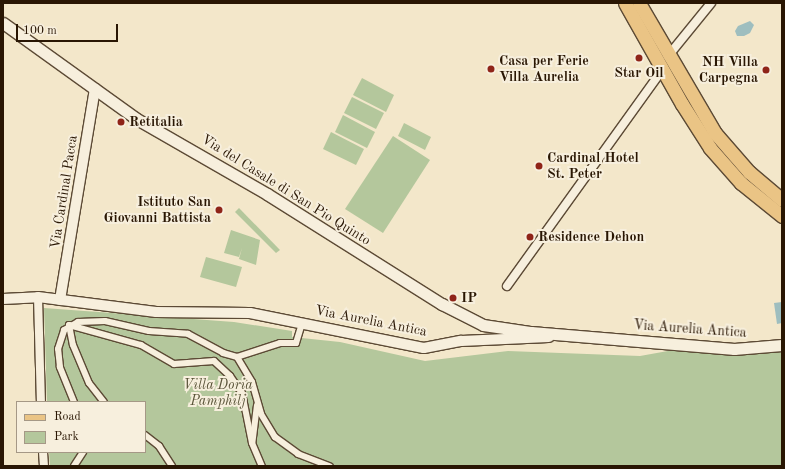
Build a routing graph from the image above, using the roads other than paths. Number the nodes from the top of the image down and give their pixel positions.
1 (625, 3) edge
2 (711, 3) edge
3 (641, 4) edge
4 (3, 23) edge
5 (668, 56) junction
6 (662, 70) junction
7 (95, 90) junction
8 (782, 200) edge
9 (782, 216) edge
10 (507, 286) dead end
11 (38, 297) junction
12 (3, 299) edge
13 (60, 300) junction
14 (302, 323) junction
15 (69, 325) junction
16 (483, 325) junction
17 (573, 335) junction
18 (461, 341) junction
19 (782, 345) edge
20 (238, 357) junction
21 (41, 401) edge
22 (74, 401) edge
23 (103, 401) edge
24 (257, 403) junction
25 (146, 436) edge
26 (252, 443) junction
27 (43, 453) edge
28 (82, 453) edge
29 (44, 466) edge
30 (74, 466) edge
31 (172, 466) edge
32 (262, 466) edge
33 (330, 466) edge

1 - 6 main road
2 - 5 street
3 - 5 main road
4 - 7 main road, Via del Casale di San Pio Quinto
5 - 8 main road
6 - 9 main road
6 - 10 street
7 - 13 street, Via Cardinal Pacca
7 - 16 main road, Via del Casale di San Pio Quinto
11 - 12 street, Via Aurelia Antica
11 - 13 street, Via Aurelia Antica
11 - 21 street
13 - 14 street, Via Aurelia Antica
14 - 18 street, Via Aurelia Antica
14 - 20 street
15 - 20 street
15 - 22 street
15 - 23 street
15 - 26 street
16 - 17 main road, Via del Casale di San Pio Quinto
16 - 18 street
17 - 18 street, Via Aurelia Antica
17 - 19 main road, Via Aurelia Antica
20 - 24 street
24 - 26 street
24 - 33 street
25 - 31 street
26 - 32 street
27 - 29 street
28 - 30 street

